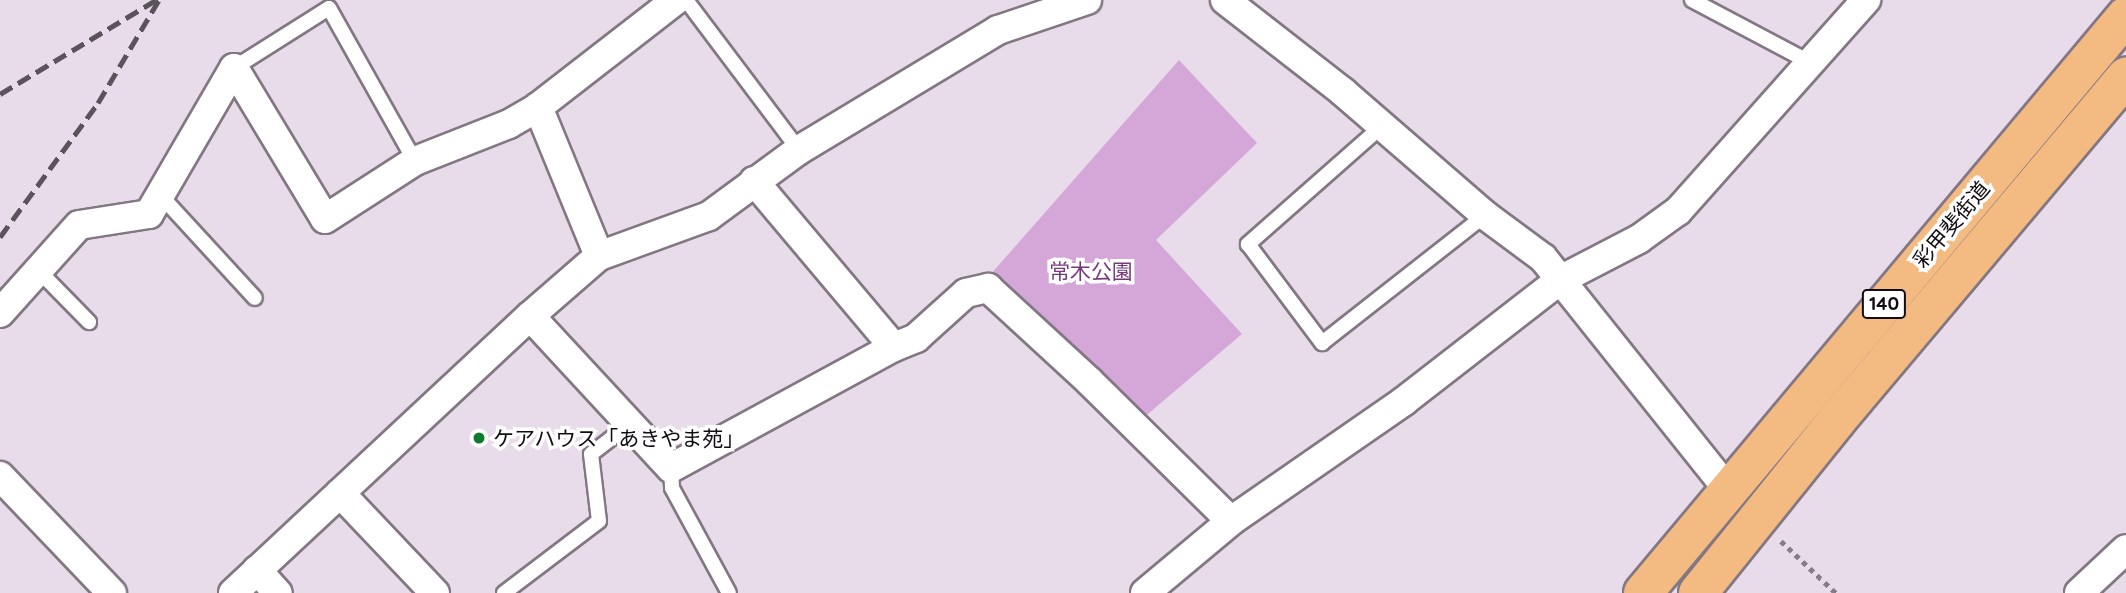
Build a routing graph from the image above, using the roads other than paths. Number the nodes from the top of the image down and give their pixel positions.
1 (676, 0) edge
2 (686, 0) edge
3 (1087, 0) edge
4 (1225, 0) edge
5 (1692, 0) edge
6 (1866, 0) edge
7 (2126, 16) edge
8 (1809, 62) junction
9 (234, 68) junction
10 (2126, 77) edge
11 (538, 107) junction
12 (1382, 126) junction
13 (799, 150) junction
14 (415, 160) junction
15 (754, 181) junction
16 (162, 197) junction
17 (1485, 215) junction
18 (599, 256) junction
19 (38, 271) junction
20 (1560, 280) junction
21 (255, 298) dead end
22 (0, 313) edge
23 (530, 316) junction
24 (89, 322) dead end
25 (894, 347) junction
26 (631, 423) junction
27 (671, 468) junction
28 (0, 476) edge
29 (1728, 490) junction
30 (340, 493) junction
31 (1231, 521) junction
32 (2126, 549) edge
33 (257, 570) junction
34 (2093, 588) edge
35 (112, 593) edge
36 (233, 593) edge
37 (278, 593) edge
38 (435, 593) edge
39 (504, 593) edge
40 (729, 593) edge
41 (1145, 593) edge
42 (1643, 593) edge
43 (1698, 593) edge

1 - 11 street
2 - 13 lane
3 - 13 street
4 - 12 street
5 - 8 lane
6 - 8 street
7 - 29 highway, 彩甲斐街道 / 140
8 - 20 street
9 - 14 street
9 - 14 lane
9 - 16 street
10 - 43 highway, 彩甲斐街道 / 140
11 - 14 street
11 - 18 street
12 - 17 street
12 - 17 lane
13 - 15 street
15 - 18 street
15 - 25 street
16 - 19 street
16 - 21 lane
17 - 20 street
18 - 23 street
19 - 22 street
19 - 24 lane
20 - 29 street
20 - 31 street
23 - 26 street
23 - 30 street
25 - 27 street
25 - 31 street
26 - 27 street
26 - 39 lane
27 - 40 lane
28 - 35 street
29 - 42 highway, 彩甲斐街道 / 140
30 - 33 street
30 - 38 street
31 - 41 street
32 - 34 street
33 - 36 street
33 - 37 street

